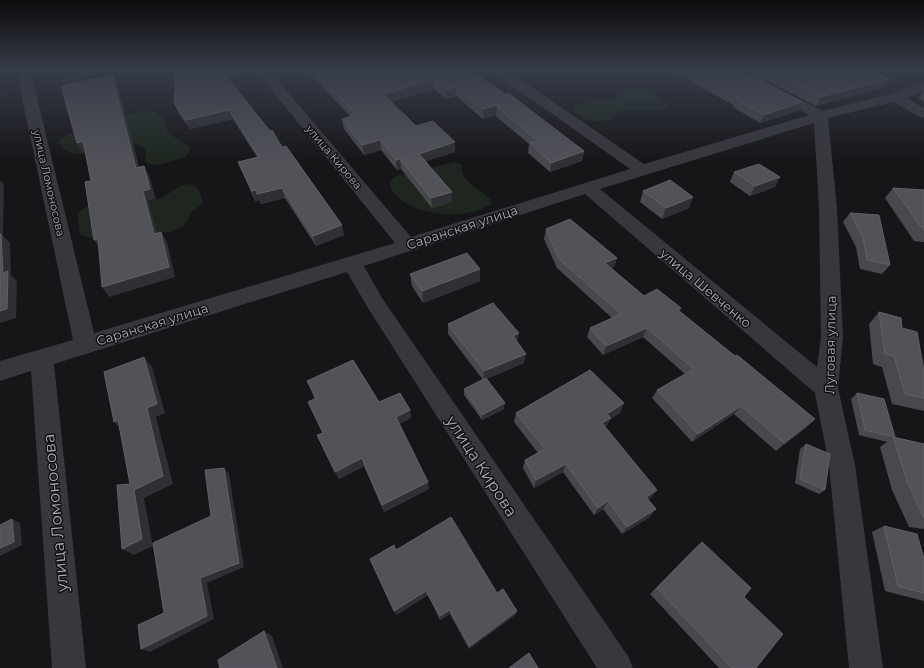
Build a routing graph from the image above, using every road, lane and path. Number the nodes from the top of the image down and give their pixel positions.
1 (30, 100) edge
2 (287, 100) edge
3 (542, 100) edge
4 (793, 100) edge
5 (884, 100) edge
6 (901, 100) edge
7 (924, 114) edge
8 (822, 116) junction
9 (642, 170) junction
10 (587, 187) junction
11 (407, 245) junction
12 (352, 263) junction
13 (85, 344) junction
14 (42, 359) junction
15 (0, 371) edge
16 (826, 388) junction
17 (68, 668) edge
18 (616, 668) edge
19 (866, 668) edge

1 - 13 street, улица Ломоносова
2 - 11 street, улица Кирова
3 - 9 street
4 - 8 street
5 - 8 street, Саранская улица
6 - 7 street
8 - 9 street, Саранская улица
8 - 16 street, Луговая улица
9 - 10 street, Саранская улица
10 - 11 street, Саранская улица
10 - 16 street, улица Шевченко
11 - 12 street, Саранская улица
12 - 13 street, Саранская улица
12 - 18 street, улица Кирова
13 - 14 street, Саранская улица
14 - 15 street, Саранская улица
14 - 17 street, улица Ломоносова
16 - 19 street, Луговая улица

